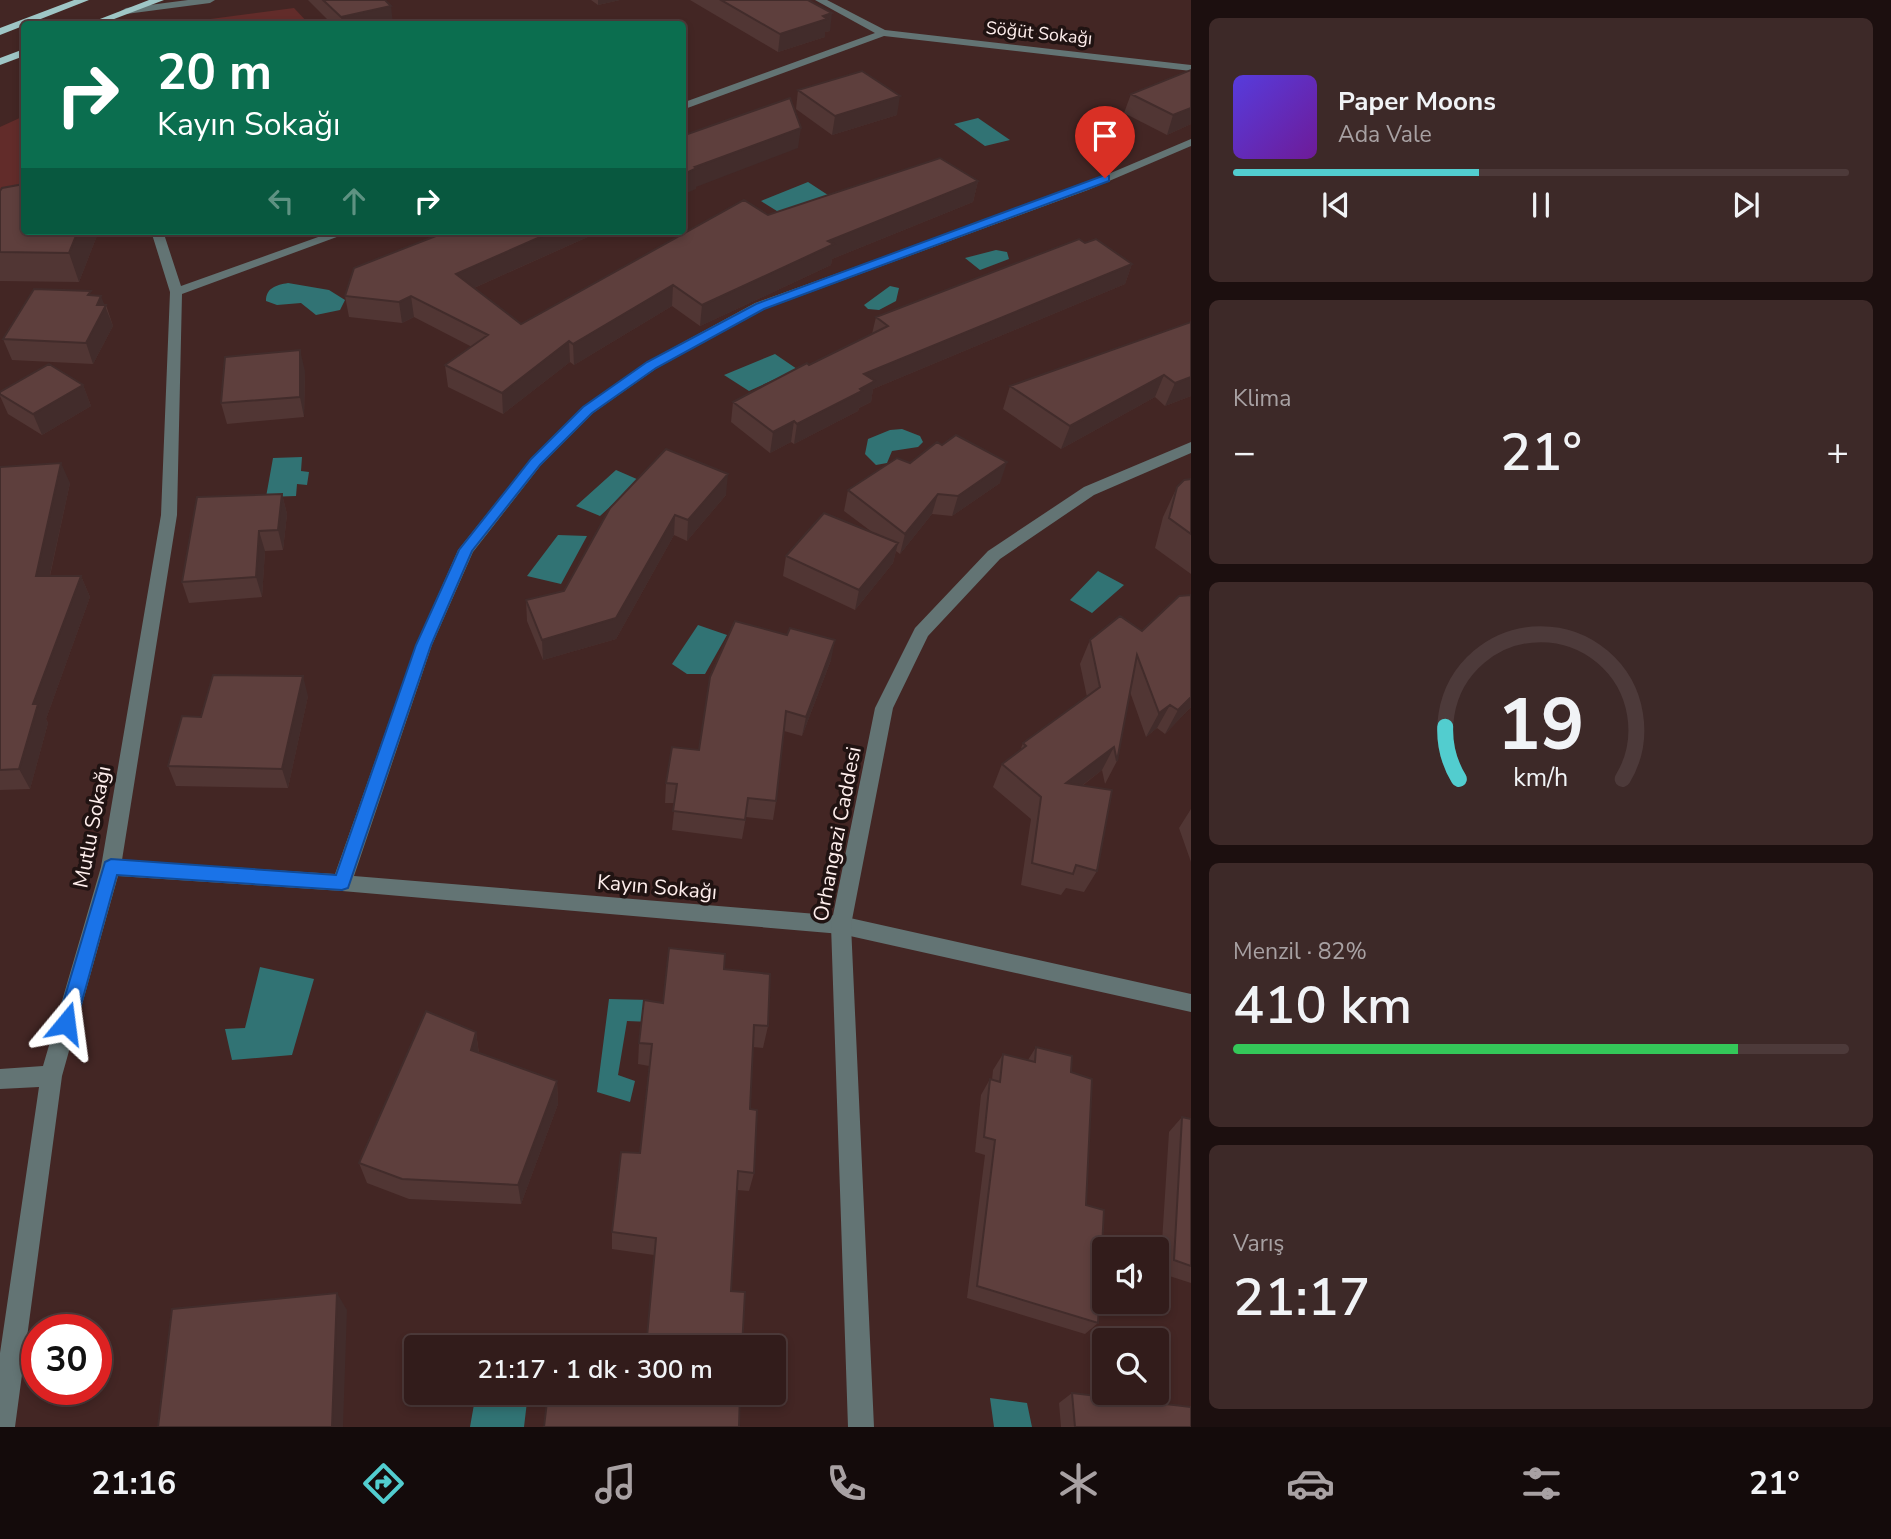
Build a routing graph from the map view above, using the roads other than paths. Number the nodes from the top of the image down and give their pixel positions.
1 (84, 0) edge
2 (159, 0) edge
3 (210, 0) edge
4 (820, 0) edge
5 (126, 11) junction
6 (29, 21) edge
7 (100, 21) edge
8 (21, 24) edge
9 (0, 32) edge
10 (883, 33) junction
11 (21, 53) edge
12 (0, 62) edge
13 (1191, 68) edge
14 (686, 106) edge
15 (1191, 142) edge
16 (159, 235) edge
17 (336, 235) edge
18 (176, 292) junction
19 (1191, 447) edge
20 (111, 867) junction
21 (342, 883) junction
22 (841, 925) junction
23 (1191, 1003) edge
24 (51, 1076) junction
25 (0, 1079) edge
26 (2, 1427) edge
27 (861, 1427) edge

1 - 6 highway
2 - 5 highway
3 - 5 street
4 - 10 street, Söğüt Sokağı
5 - 7 highway
8 - 9 highway
10 - 13 street, Söğüt Sokağı
10 - 14 street, Söğüt Sokağı
11 - 12 highway
15 - 21 street
16 - 18 street, Mutlu Sokağı
17 - 18 street
18 - 20 street, Mutlu Sokağı
19 - 22 street, Orhangazi Caddesi
20 - 21 street, Kayın Sokağı
20 - 24 street, Mutlu Sokağı
21 - 22 street, Kayın Sokağı
22 - 23 street, Kayın Sokağı
22 - 27 street, Orhangazi Caddesi
24 - 25 street
24 - 26 street, Mutlu Sokağı

